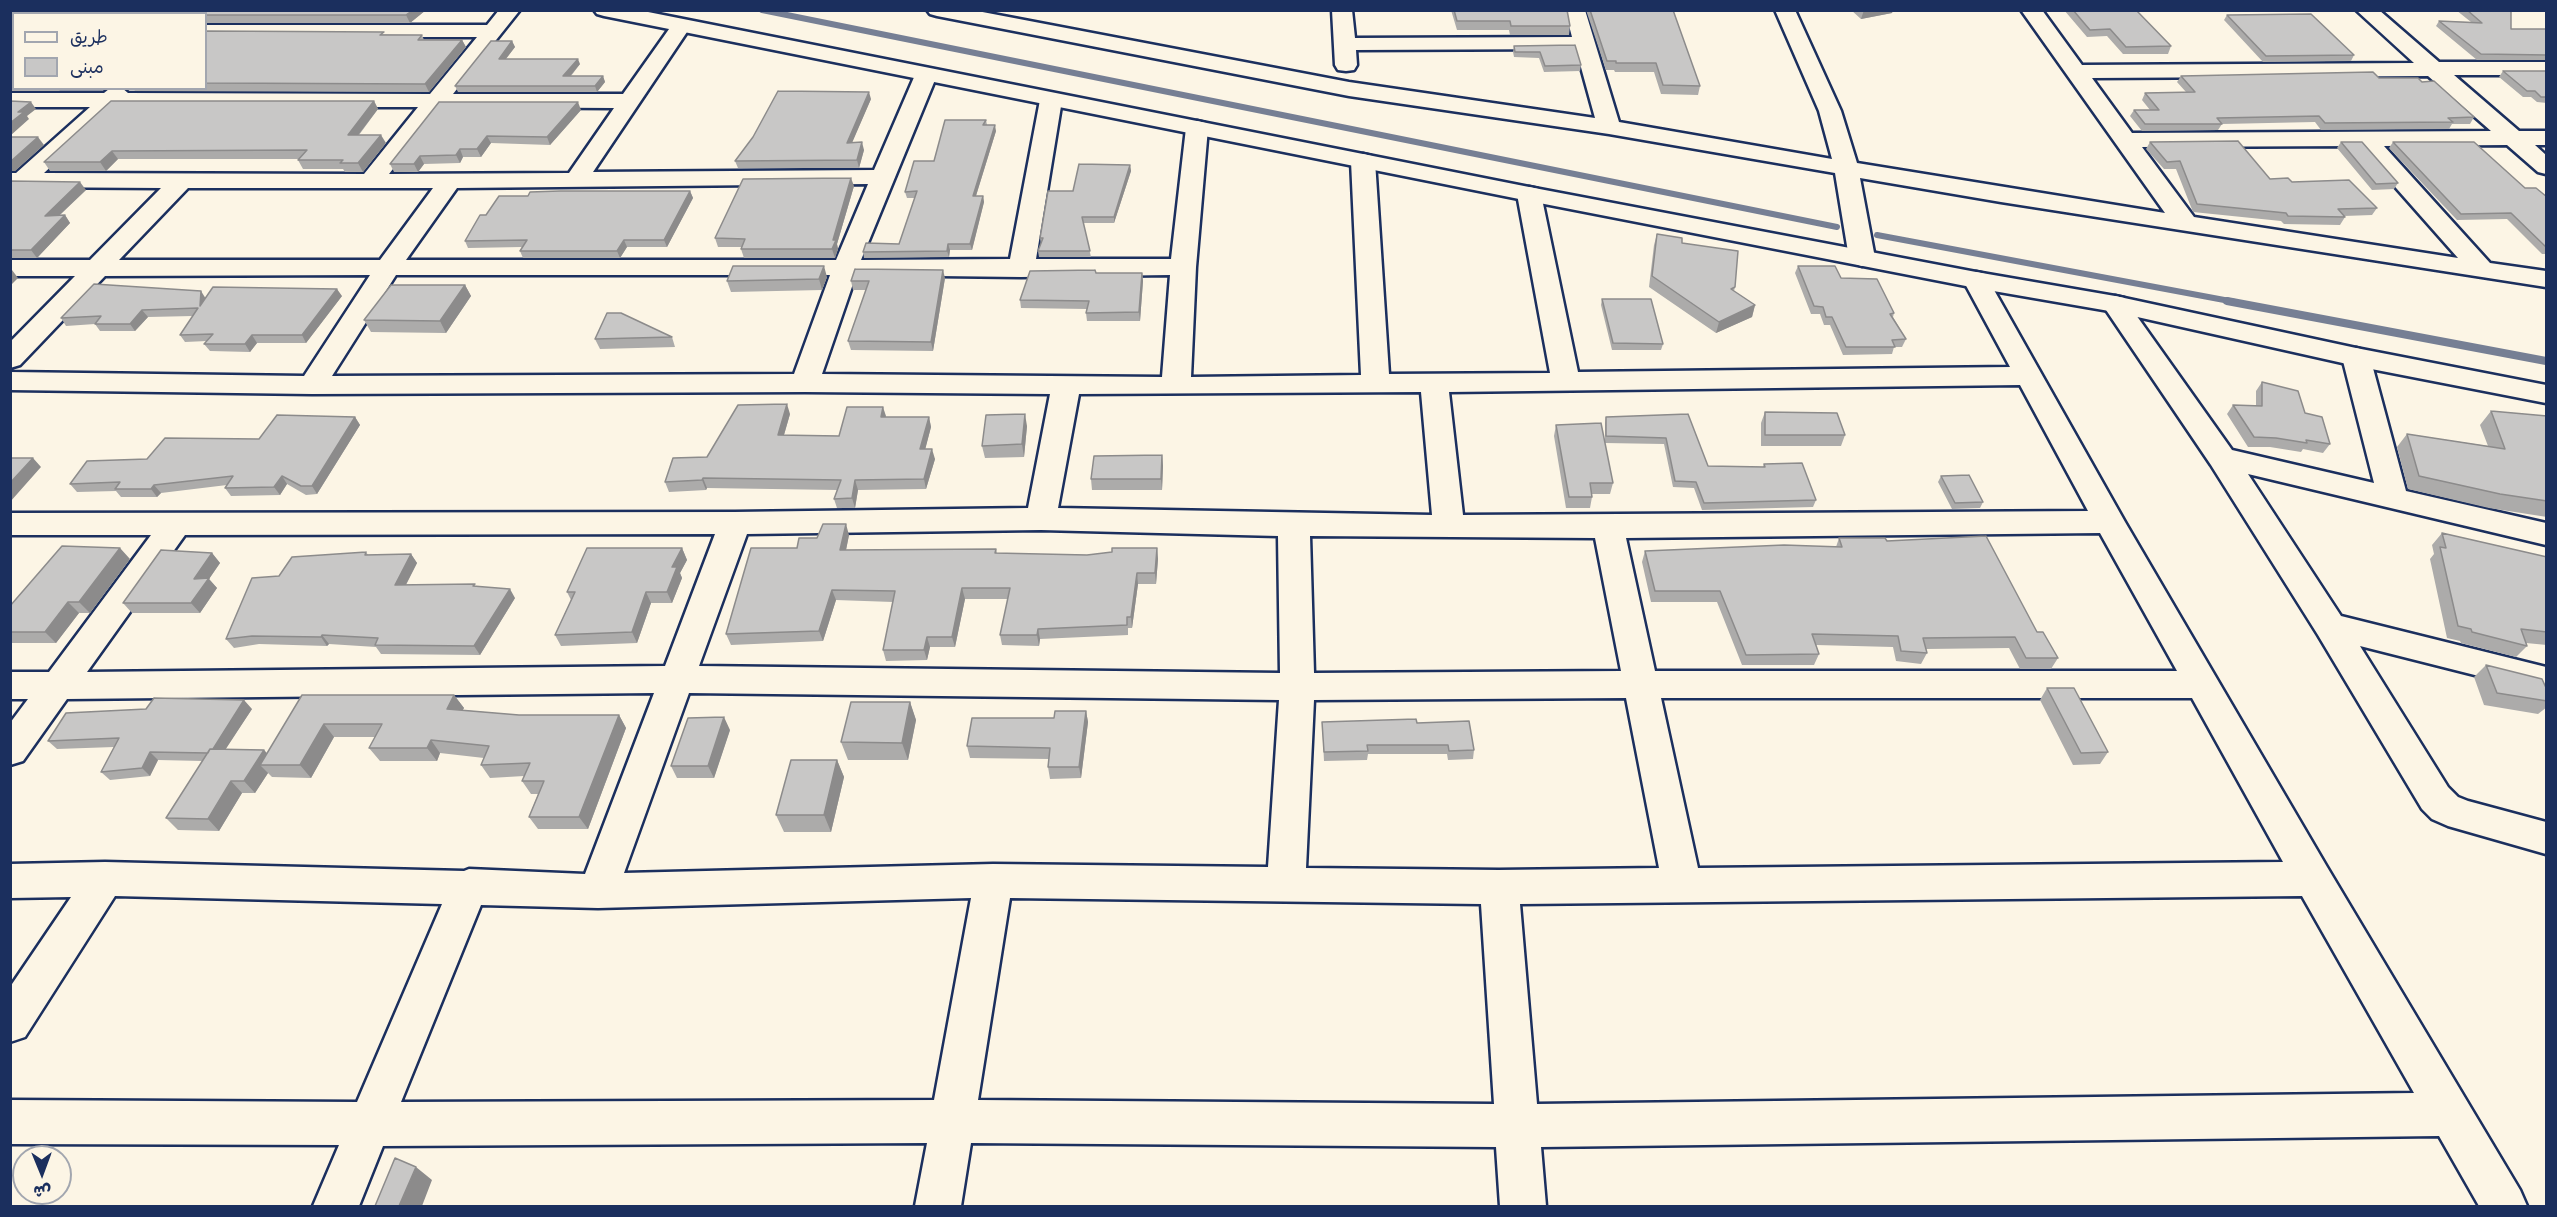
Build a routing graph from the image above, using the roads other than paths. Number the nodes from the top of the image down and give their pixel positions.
1 (277, 10) edge
2 (510, 10) edge
3 (604, 10) edge
4 (937, 10) edge
5 (1342, 10) edge
6 (1575, 10) edge
7 (1785, 10) edge
8 (2031, 10) edge
9 (2366, 10) edge
10 (681, 26) junction
11 (257, 30) junction
12 (207, 31) edge
13 (494, 31) junction
14 (1344, 44) junction
15 (1584, 44) junction
16 (2547, 68) edge
17 (2433, 69) junction
18 (2076, 72) junction
19 (926, 75) junction
20 (1350, 89) junction
21 (116, 95) edge
22 (437, 99) junction
23 (10, 100) edge
24 (1051, 100) junction
25 (628, 101) junction
26 (1610, 127) junction
27 (1197, 128) junction
28 (2516, 138) junction
29 (2547, 138) edge
30 (2365, 139) junction
31 (2126, 140) junction
32 (1363, 161) junction
33 (1846, 167) junction
34 (2547, 167) edge
35 (883, 177) junction
36 (577, 178) junction
37 (16, 180) edge
38 (182, 180) junction
39 (371, 180) junction
40 (450, 181) junction
41 (1528, 194) junction
42 (2186, 224) junction
43 (1862, 258) junction
44 (96, 267) junction
45 (1183, 267) junction
46 (10, 268) edge
47 (845, 268) junction
48 (2481, 268) junction
49 (387, 269) junction
50 (1021, 269) junction
51 (2547, 279) edge
52 (1976, 280) junction
53 (2115, 304) junction
54 (2356, 357) junction
55 (10, 359) edge
56 (2028, 376) junction
57 (10, 381) edge
58 (1566, 381) junction
59 (1434, 382) junction
60 (805, 383) junction
61 (1375, 383) junction
62 (312, 385) junction
63 (1066, 386) junction
64 (1176, 386) junction
65 (2547, 394) edge
66 (2222, 458) junction
67 (2393, 499) junction
68 (1041, 519) junction
69 (2109, 522) junction
70 (735, 523) junction
71 (10, 524) edge
72 (176, 524) junction
73 (1294, 525) junction
74 (1449, 525) junction
75 (1608, 526) junction
76 (2547, 534) edge
77 (2330, 626) junction
78 (677, 679) junction
79 (2547, 680) edge
80 (1641, 684) junction
81 (2202, 685) junction
82 (10, 686) edge
83 (57, 686) junction
84 (1298, 687) junction
85 (10, 751) edge
86 (2547, 838) edge
87 (105, 879) junction
88 (2313, 879) junction
89 (993, 880) junction
90 (10, 881) edge
91 (1286, 884) junction
92 (1682, 885) junction
93 (470, 886) junction
94 (1499, 886) junction
95 (598, 891) junction
96 (10, 1023) edge
97 (2450, 1114) junction
98 (952, 1121) junction
99 (10, 1122) edge
100 (370, 1124) junction
101 (1516, 1126) junction
102 (336, 1206) edge
103 (938, 1206) edge
104 (1523, 1206) edge
105 (2504, 1206) edge

1 - 11 street
2 - 13 street
3 - 10 street
4 - 20 street
5 - 14 street
6 - 15 street
7 - 33 street
8 - 18 street
9 - 17 street
10 - 19 street
10 - 25 street
11 - 12 street
11 - 13 street
13 - 22 street
14 - 15 street
14 - 20 street
15 - 26 street
16 - 17 street
17 - 18 street
17 - 28 street
18 - 31 street
19 - 24 street
19 - 35 street
20 - 26 street
21 - 22 street
21 - 23 street
21 - 37 street
22 - 25 street
22 - 39 street
24 - 27 street
24 - 50 street
25 - 36 street
26 - 33 street
27 - 32 street
27 - 45 street
28 - 29 street
28 - 30 street
28 - 34 street
30 - 31 street
30 - 48 street
31 - 42 street
32 - 41 street
32 - 61 street
33 - 42 street
33 - 43 street
35 - 36 street
35 - 47 street
36 - 40 street
37 - 38 street
38 - 39 street
38 - 44 street
39 - 40 street
40 - 49 street
41 - 43 street
41 - 58 street
42 - 48 street
43 - 52 street
44 - 46 street
44 - 49 street
44 - 55 street
45 - 50 street
45 - 64 street
47 - 49 street
47 - 50 street
47 - 60 street
48 - 51 street
49 - 62 street
52 - 53 street
52 - 56 street
53 - 54 street
53 - 66 street
54 - 65 street
54 - 67 street
56 - 58 street
56 - 69 street
57 - 62 street
58 - 59 street
59 - 61 street
59 - 74 street
60 - 62 street
60 - 63 street
61 - 64 street
63 - 64 street
63 - 68 street
66 - 67 street
66 - 77 street
67 - 76 street
68 - 70 street
68 - 73 street
69 - 75 street
69 - 81 street
70 - 72 street
70 - 78 street
71 - 72 street
72 - 83 street
73 - 74 street
73 - 84 street
74 - 75 street
75 - 80 street
77 - 79 street
77 - 86 street
78 - 83 street
78 - 84 street
78 - 95 street
80 - 81 street
80 - 84 street
80 - 92 street
81 - 88 street
82 - 83 street
83 - 85 street
84 - 91 street
87 - 90 street
87 - 93 street
87 - 96 street
88 - 92 street
88 - 97 street
89 - 91 street
89 - 95 street
89 - 98 street
91 - 94 street
92 - 94 street
93 - 95 street
93 - 100 street
94 - 101 street
97 - 101 street
97 - 105 street
98 - 100 street
98 - 101 street
98 - 103 street
99 - 100 street
100 - 102 street
101 - 104 street

